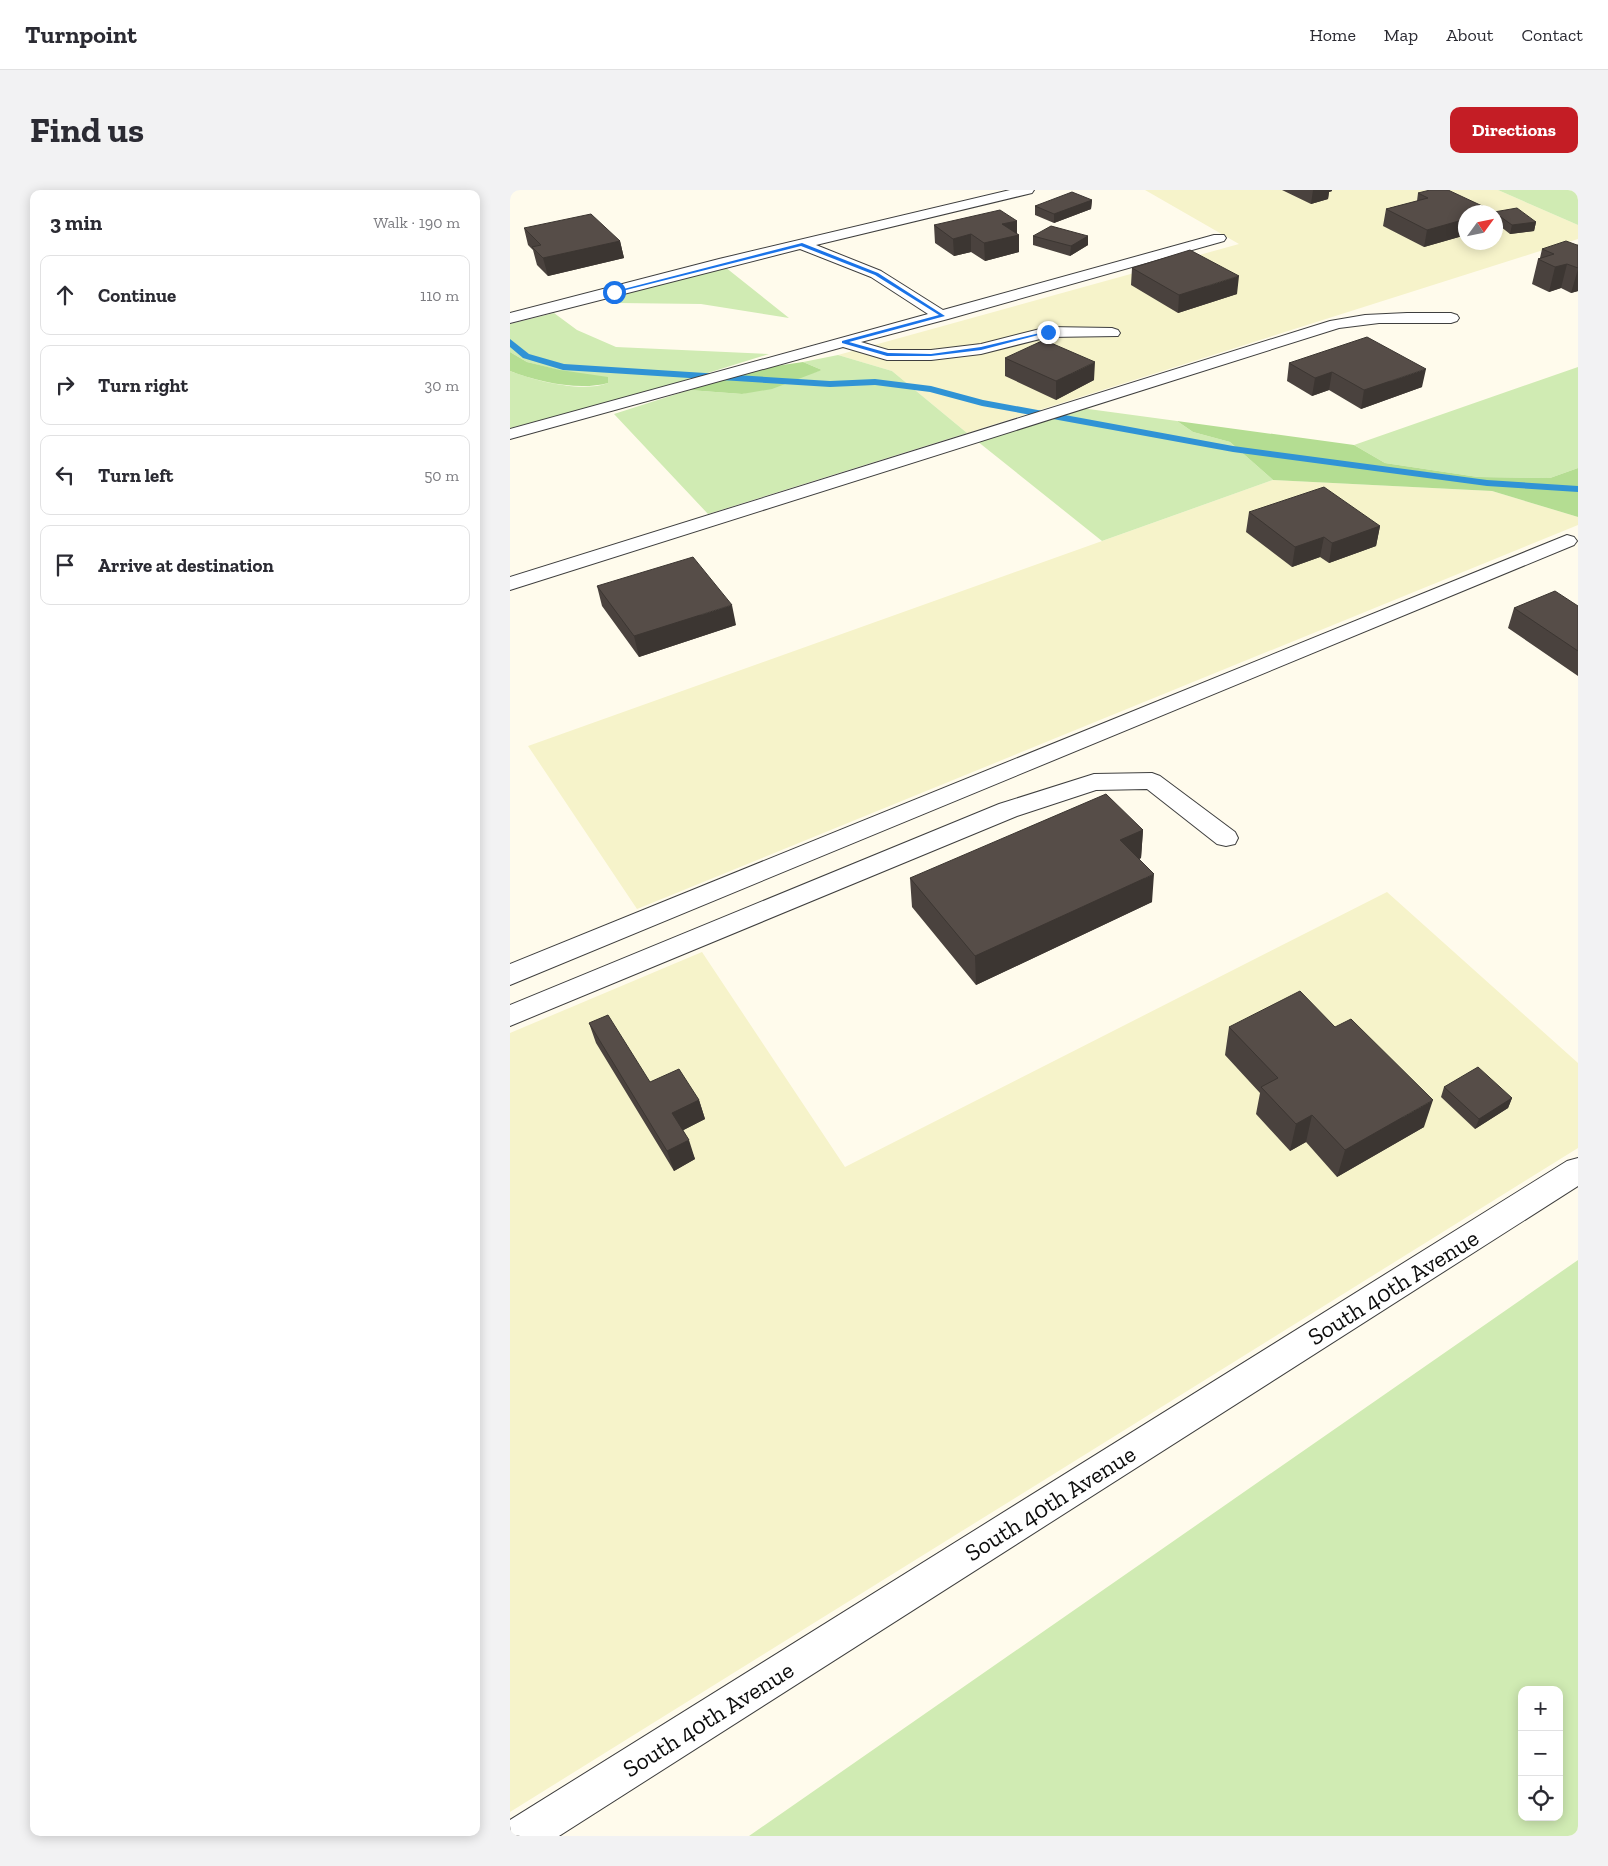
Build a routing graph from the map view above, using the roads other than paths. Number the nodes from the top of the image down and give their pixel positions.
1 (1027, 190) edge
2 (1219, 238) dead end
3 (802, 244) junction
4 (942, 316) junction
5 (510, 318) edge
6 (1451, 318) dead end
7 (1112, 333) dead end
8 (844, 342) junction
9 (510, 434) edge
10 (1567, 541) dead end
11 (510, 584) edge
12 (1226, 838) dead end
13 (510, 975) edge
14 (510, 1016) edge
15 (1578, 1170) edge
16 (522, 1836) edge

1 - 3 street
2 - 4 street
3 - 4 street
3 - 5 street
4 - 8 street
6 - 11 street
7 - 8 street
8 - 9 street
10 - 13 street
12 - 14 street
15 - 16 street, South 40th Avenue

